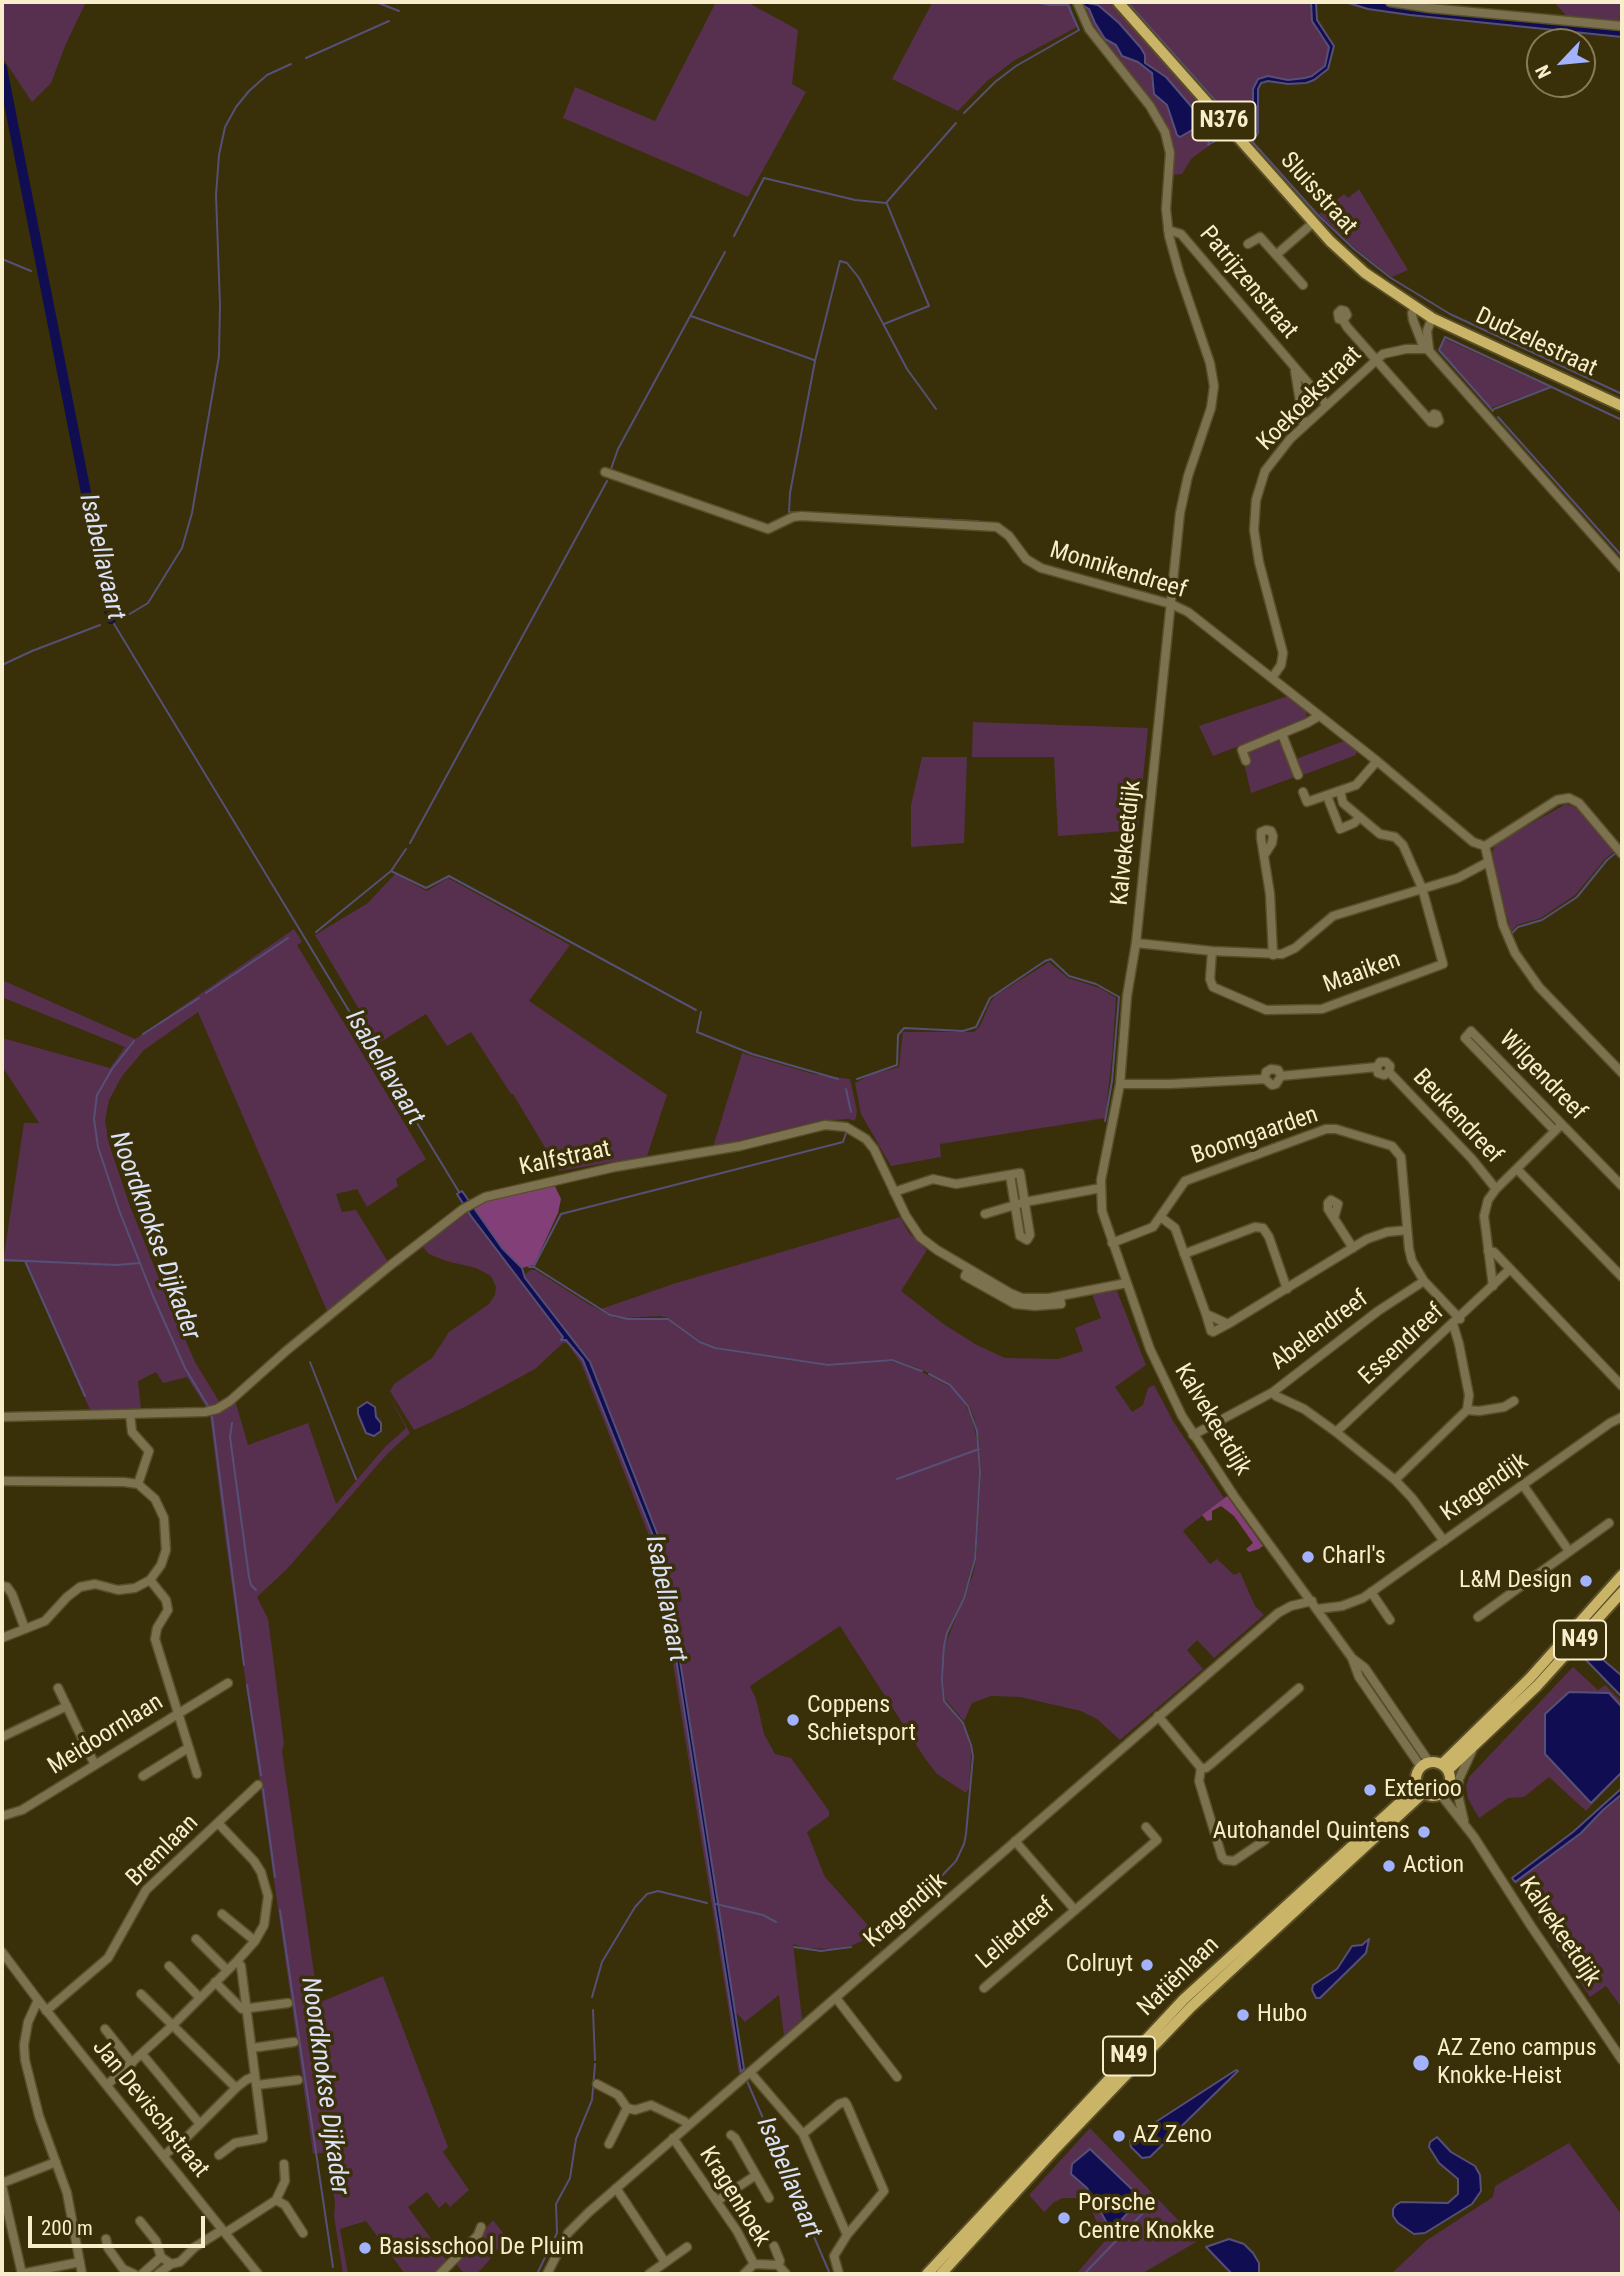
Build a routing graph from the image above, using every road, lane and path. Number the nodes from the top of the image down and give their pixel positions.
1 (1077, 2) edge
2 (1118, 2) edge
3 (1390, 2) edge
4 (1622, 26) edge
5 (1314, 222) junction
6 (1168, 230) junction
7 (1248, 244) dead end
8 (1276, 255) junction
9 (1303, 285) dead end
10 (1415, 308) junction
11 (1432, 318) junction
12 (1343, 320) dead end
13 (1429, 349) junction
14 (1377, 360) junction
15 (1294, 368) junction
16 (1327, 405) junction
17 (1622, 406) edge
18 (1430, 418) dead end
19 (1304, 426) junction
20 (605, 472) dead end
21 (1622, 568) edge
22 (1171, 604) junction
23 (1272, 678) junction
24 (1319, 716) junction
25 (1282, 734) junction
26 (1246, 761) dead end
27 (1377, 761) junction
28 (1298, 775) dead end
29 (1340, 791) junction
30 (1303, 792) dead end
31 (1327, 796) junction
32 (1360, 817) junction
33 (1485, 846) junction
34 (1622, 854) edge
35 (1265, 855) dead end
36 (1488, 863) junction
37 (1422, 888) junction
38 (1136, 943) junction
39 (1212, 951) junction
40 (1273, 955) junction
41 (1622, 1073) edge
42 (1120, 1084) junction
43 (1559, 1128) junction
44 (1517, 1169) junction
45 (1010, 1175) junction
46 (1622, 1186) edge
47 (1101, 1188) junction
48 (1496, 1189) junction
49 (894, 1192) junction
50 (1025, 1202) junction
51 (1014, 1206) junction
52 (985, 1214) dead end
53 (1162, 1218) junction
54 (1334, 1218) dead end
55 (1407, 1230) junction
56 (1112, 1243) junction
57 (1353, 1248) junction
58 (1488, 1251) junction
59 (1184, 1254) junction
60 (1510, 1269) junction
61 (1622, 1277) edge
62 (1424, 1281) junction
63 (1127, 1283) junction
64 (1493, 1286) junction
65 (1287, 1289) junction
66 (1206, 1314) junction
67 (1456, 1321) junction
68 (1228, 1324) junction
69 (1622, 1385) edge
70 (1273, 1392) junction
71 (1514, 1401) dead end
72 (1467, 1410) junction
73 (130, 1414) junction
74 (2, 1417) edge
75 (1622, 1417) edge
76 (1336, 1432) junction
77 (1193, 1435) junction
78 (1395, 1480) junction
79 (2, 1482) edge
80 (138, 1484) junction
81 (1523, 1485) junction
82 (1609, 1523) dead end
83 (1444, 1541) junction
84 (1569, 1552) junction
85 (1622, 1575) edge
86 (150, 1580) junction
87 (2, 1586) edge
88 (1371, 1592) junction
89 (1622, 1592) edge
90 (1315, 1605) junction
91 (1478, 1617) dead end
92 (1390, 1620) dead end
93 (25, 1629) junction
94 (2, 1638) edge
95 (228, 1683) dead end
96 (58, 1688) dead end
97 (1299, 1688) dead end
98 (66, 1706) junction
99 (176, 1714) junction
100 (1158, 1716) junction
101 (2, 1737) edge
102 (1475, 1746) junction
103 (188, 1748) junction
104 (95, 1765) junction
105 (1425, 1765) junction
106 (1445, 1767) junction
107 (1201, 1768) junction
108 (197, 1774) dead end
109 (142, 1776) dead end
110 (258, 1785) dead end
111 (1420, 1790) junction
112 (1441, 1795) junction
113 (2, 1816) edge
114 (218, 1823) junction
115 (1465, 1824) junction
116 (1146, 1827) dead end
117 (1265, 1840) dead end
118 (1014, 1841) junction
119 (1074, 1909) junction
120 (222, 1914) dead end
121 (196, 1939) dead end
122 (255, 1941) junction
123 (2, 1952) edge
124 (237, 1961) junction
125 (169, 1966) dead end
126 (227, 1970) junction
127 (215, 1982) junction
128 (984, 1988) dead end
129 (141, 1994) dead end
130 (200, 1998) junction
131 (836, 1998) junction
132 (37, 2000) junction
133 (288, 2003) dead end
134 (247, 2009) junction
135 (46, 2011) junction
136 (173, 2025) junction
137 (105, 2029) dead end
138 (293, 2042) dead end
139 (252, 2048) junction
140 (142, 2054) junction
141 (1622, 2060) edge
142 (132, 2063) junction
143 (750, 2073) junction
144 (897, 2077) dead end
145 (298, 2080) dead end
146 (256, 2081) junction
147 (597, 2084) dead end
148 (107, 2085) junction
149 (236, 2088) junction
150 (627, 2108) junction
151 (200, 2124) junction
152 (688, 2125) junction
153 (803, 2134) junction
154 (731, 2135) dead end
155 (673, 2138) junction
156 (609, 2144) dead end
157 (219, 2155) dead end
158 (163, 2156) junction
159 (55, 2162) junction
160 (284, 2164) dead end
161 (756, 2175) junction
162 (2, 2184) edge
163 (615, 2189) junction
164 (769, 2198) dead end
165 (276, 2200) junction
166 (717, 2201) junction
167 (140, 2221) dead end
168 (481, 2227) dead end
169 (224, 2232) junction
170 (303, 2233) dead end
171 (847, 2235) junction
172 (106, 2239) dead end
173 (774, 2246) dead end
174 (687, 2247) dead end
175 (161, 2257) junction
176 (80, 2262) junction
177 (665, 2262) junction
178 (171, 2264) junction
179 (754, 2264) junction
180 (778, 2265) junction
181 (21, 2274) edge
182 (82, 2274) edge
183 (134, 2274) edge
184 (142, 2274) edge
185 (158, 2274) edge
186 (258, 2274) edge
187 (440, 2274) edge
188 (547, 2274) edge
189 (649, 2274) edge
190 (744, 2274) edge
191 (786, 2274) edge
192 (839, 2274) edge
193 (927, 2274) edge
194 (941, 2274) edge

1 - 6 street, Kalvekeetdijk
2 - 5 main road, Sluisstraat / N376
3 - 4 street
5 - 8 street
5 - 10 main road, Sluisstraat / N376
6 - 15 street, Patrijzenstraat
6 - 22 street, Kalvekeetdijk
7 - 8 street
8 - 9 street
10 - 11 main road, Sluisstraat / N376
10 - 13 street
11 - 13 street
11 - 17 main road, Dudzelestraat / N376
12 - 14 street
13 - 14 street, Koekoekstraat
13 - 21 street
14 - 16 street, Koekoekstraat
14 - 18 street
15 - 16 street, Patrijzenstraat
15 - 19 street, Patrijzenstraat
16 - 19 street, Koekoekstraat
19 - 23 street, Koekoekstraat
20 - 22 street, Monnikendreef
22 - 23 street, Monnikendreef
22 - 38 street, Kalvekeetdijk
23 - 24 street, Monnikendreef
24 - 25 street
24 - 27 street, Monnikendreef
25 - 26 street
25 - 28 street
27 - 29 street
27 - 33 street, Monnikendreef
29 - 31 street
29 - 32 street
30 - 31 street
31 - 32 street
32 - 37 street
33 - 34 street
33 - 36 street
35 - 40 street
36 - 37 street
36 - 41 street
37 - 39 street, Maaiken
37 - 40 street
38 - 39 street
38 - 42 street, Kalvekeetdijk
39 - 40 street
42 - 47 street, Kalvekeetdijk
42 - 48 street, Beukendreef
43 - 43 street, Wilgendreef
43 - 44 street
43 - 46 street, Wilgendreef
44 - 48 street
44 - 61 street
45 - 49 street
45 - 50 street
45 - 51 street
47 - 50 street
47 - 56 street, Kalvekeetdijk
48 - 58 street
49 - 63 street, Kalfstraat
49 - 73 street, Kalfstraat
50 - 51 street
50 - 51 street
51 - 52 street
53 - 55 street, Boomgaarden
53 - 56 street, Boomgaarden
53 - 59 street
54 - 57 street
55 - 57 street
55 - 62 street, Boomgaarden
56 - 63 street, Kalvekeetdijk
57 - 65 street
58 - 60 street
58 - 64 street
59 - 65 street
59 - 66 street
60 - 64 street, Essendreef
60 - 69 street
62 - 67 street
62 - 70 street, Abelendreef
63 - 77 street, Kalvekeetdijk
64 - 67 street, Essendreef
65 - 68 street
66 - 68 street
66 - 68 street
67 - 72 street
67 - 76 street, Essendreef
70 - 76 street
70 - 77 street, Abelendreef
71 - 72 street
72 - 78 street
73 - 74 street, Kalfstraat
73 - 80 street
75 - 81 street, Kragendijk
76 - 78 street
77 - 90 street, Kalvekeetdijk
78 - 83 street
79 - 80 street
80 - 86 street
81 - 83 street, Kragendijk
81 - 84 street
82 - 84 street
83 - 88 street, Kragendijk
84 - 91 street
85 - 106 main road, N49
86 - 93 street
86 - 99 street
87 - 93 street
88 - 90 street, Kragendijk
88 - 92 street
89 - 102 main road, N49
90 - 100 street, Kragendijk
90 - 105 street, Kalvekeetdijk
93 - 94 street
95 - 99 street, Meidoornlaan
96 - 98 street
97 - 107 street
98 - 101 street
98 - 104 street
99 - 103 street
99 - 104 street, Meidoornlaan
100 - 107 street
100 - 118 street, Kragendijk
102 - 106 main road, N49
102 - 115 street, Kalvekeetdijk
103 - 108 street
103 - 109 street
104 - 113 street, Meidoornlaan
105 - 106 main road
105 - 111 main road
106 - 112 main road
107 - 117 street
110 - 114 street, Bremlaan
111 - 112 main road
111 - 193 main road, Natiënlaan / N49
111 - 194 main road, Natiënlaan / N49
112 - 115 street, Kalvekeetdijk
114 - 122 street
114 - 135 street, Bremlaan
115 - 141 street, Kalvekeetdijk
116 - 119 street, Leliedreef
118 - 119 street, Leliedreef
118 - 131 street, Kragendijk
119 - 128 street, Leliedreef
120 - 122 street
121 - 126 street
122 - 124 street
123 - 132 street, Jan Devischstraat
124 - 126 street
124 - 134 street
125 - 130 street
126 - 127 street
127 - 130 street
127 - 134 street
129 - 136 street
130 - 136 street
131 - 143 street, Kragendijk
131 - 144 street
132 - 135 street, Jan Devischstraat
132 - 159 street
133 - 134 street
134 - 139 street
135 - 148 street, Jan Devischstraat
136 - 140 street
136 - 149 street
137 - 142 street
138 - 139 street
139 - 146 street
140 - 142 street
140 - 151 street
142 - 148 street
143 - 152 street, Kragendijk
143 - 153 street
145 - 146 street
146 - 149 street
146 - 157 street
147 - 150 street
148 - 158 street, Jan Devischstraat
149 - 151 street
150 - 152 street
150 - 156 street
151 - 158 street
152 - 155 street, Kragendijk
153 - 171 street
153 - 171 street
154 - 161 street
155 - 163 street, Kragendijk
155 - 166 street, Kragenhoek
158 - 169 street, Jan Devischstraat
159 - 162 street
159 - 176 street
160 - 165 street
161 - 164 street
161 - 166 street
162 - 181 street
163 - 177 street
163 - 188 street, Kragendijk
165 - 169 street
165 - 170 street
166 - 179 street, Kragenhoek
167 - 175 street
168 - 187 street
169 - 178 street
169 - 186 street, Jan Devischstraat
171 - 192 street
172 - 183 street
173 - 180 street
174 - 177 street
175 - 178 street
175 - 184 street
176 - 181 street
176 - 182 street
177 - 189 street
178 - 185 street
179 - 180 street
179 - 190 street, Kragenhoek
180 - 191 street

